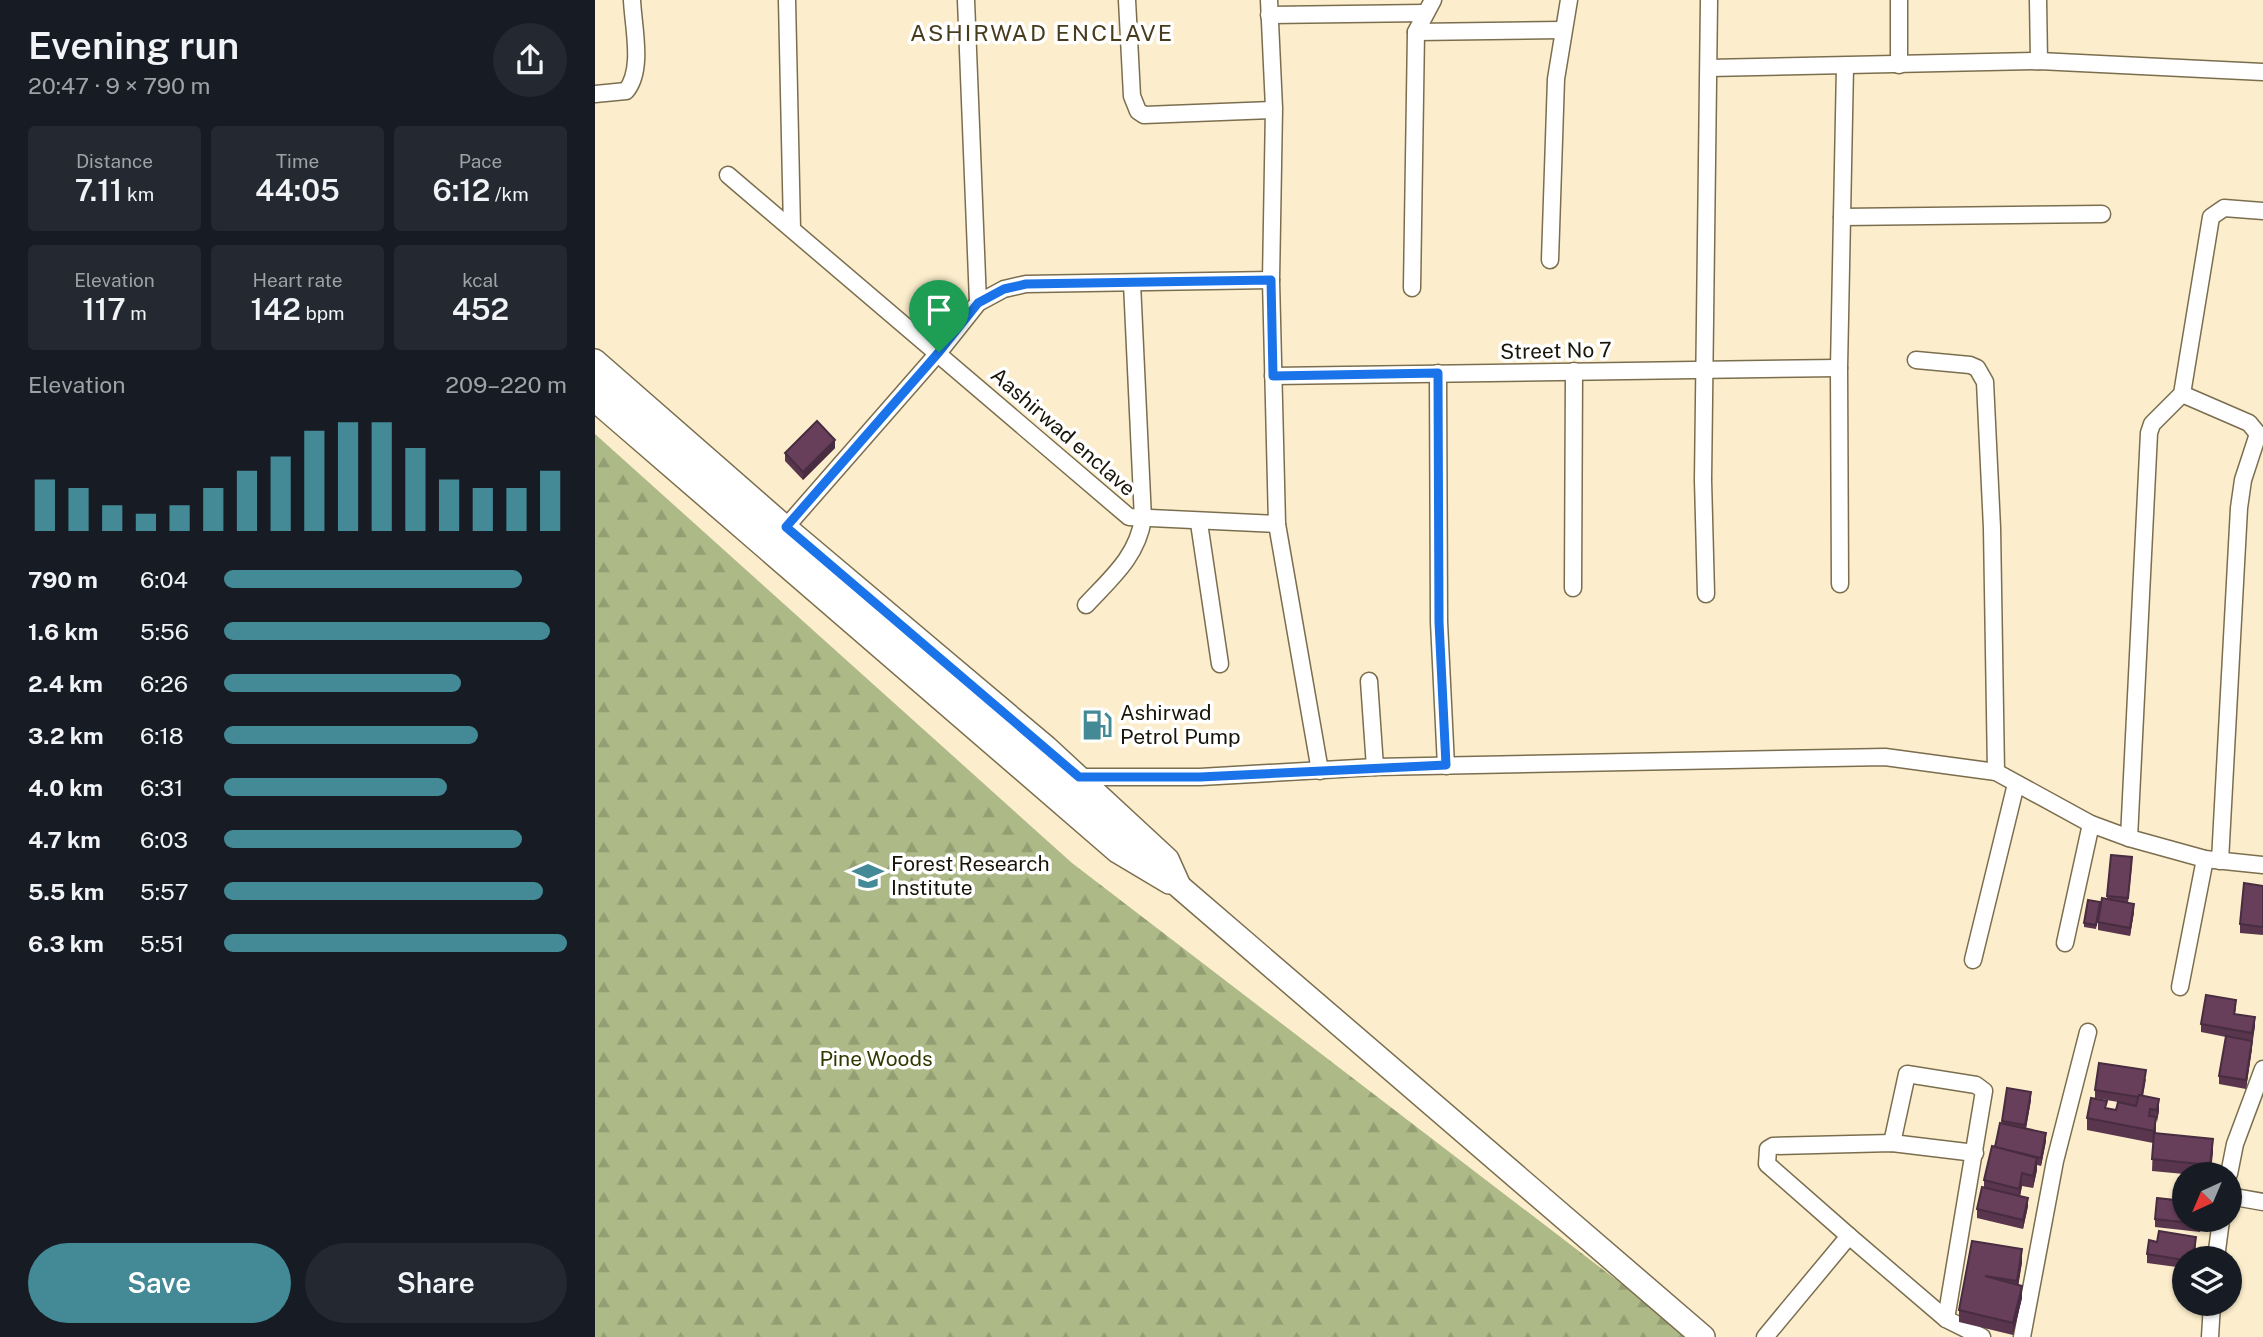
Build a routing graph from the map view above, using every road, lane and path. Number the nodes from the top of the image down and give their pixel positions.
1 (632, 0) edge
2 (787, 0) edge
3 (966, 0) edge
4 (1127, 0) edge
5 (1569, 0) edge
6 (1899, 0) edge
7 (2038, 0) edge
8 (1709, 1) edge
9 (1269, 7) edge
10 (1429, 7) edge
11 (1562, 30) junction
12 (1416, 32) junction
13 (2039, 61) junction
14 (1899, 65) junction
15 (1845, 66) junction
16 (1709, 68) junction
17 (2263, 72) edge
18 (595, 94) edge
19 (1273, 110) junction
20 (727, 175) dead end
21 (2263, 211) edge
22 (2102, 214) dead end
23 (1842, 217) junction
24 (792, 229) junction
25 (1551, 260) dead end
26 (1271, 280) junction
27 (1132, 283) junction
28 (1412, 288) dead end
29 (978, 303) junction
30 (939, 352) junction
31 (595, 360) edge
32 (1916, 360) dead end
33 (1839, 368) junction
34 (1707, 369) junction
35 (1574, 371) junction
36 (1438, 373) junction
37 (1273, 376) junction
38 (595, 384) edge
39 (2182, 394) junction
40 (595, 401) edge
41 (1143, 519) junction
42 (1199, 523) junction
43 (1277, 524) junction
44 (786, 527) junction
45 (1840, 584) dead end
46 (1573, 588) dead end
47 (1706, 594) dead end
48 (1086, 605) dead end
49 (1220, 664) dead end
50 (1369, 681) dead end
51 (1446, 765) junction
52 (1375, 767) junction
53 (1320, 771) junction
54 (1996, 772) junction
55 (1079, 777) junction
56 (2016, 784) junction
57 (2091, 824) junction
58 (2129, 838) junction
59 (2213, 860) junction
60 (2263, 865) edge
61 (1181, 888) junction
62 (2065, 943) dead end
63 (1973, 960) dead end
64 (2180, 988) dead end
65 (2088, 1032) dead end
66 (2263, 1069) edge
67 (1892, 1143) junction
68 (1975, 1153) junction
69 (2231, 1162) edge
70 (2242, 1198) edge
71 (2263, 1202) edge
72 (1849, 1236) junction
73 (2211, 1316) edge
74 (1946, 1319) junction
75 (1703, 1337) edge
76 (1765, 1337) edge
77 (1982, 1337) edge
78 (2022, 1337) edge
79 (2210, 1337) edge

1 - 18 street
2 - 24 street
3 - 29 street
4 - 19 street
5 - 11 street
6 - 14 street
7 - 13 street
8 - 16 street
9 - 10 street
9 - 19 street
10 - 12 street
11 - 12 street
11 - 25 street
12 - 28 street
13 - 14 street
13 - 17 street
14 - 15 street
15 - 16 street
15 - 23 street
16 - 34 street
19 - 26 street
20 - 24 street, Aashirwad enclave
21 - 39 street
22 - 23 street
23 - 33 street
24 - 30 street, Aashirwad enclave
26 - 27 street
26 - 37 street
27 - 29 street
27 - 41 street
29 - 30 street
30 - 41 street, Aashirwad enclave
30 - 44 street
31 - 44 street
32 - 54 street
33 - 34 street, Street No 7
33 - 45 street
34 - 35 street, Street No 7
34 - 47 street
35 - 36 street, Street No 7
35 - 46 street
36 - 37 street, Street No 7
36 - 51 street
37 - 43 street
38 - 61 main road
39 - 58 street
39 - 59 street
40 - 61 street
41 - 42 street, Aashirwad enclave
41 - 48 street
42 - 43 street, Aashirwad enclave
42 - 49 street
43 - 53 street
44 - 55 street
50 - 52 street
51 - 52 street
51 - 54 street
52 - 53 street
53 - 55 street
54 - 56 street
55 - 61 street
56 - 57 street
56 - 63 street
57 - 58 street
57 - 62 street
58 - 59 street
59 - 60 street
59 - 64 street
61 - 75 main road
65 - 78 street
66 - 69 street
67 - 68 street
67 - 68 street
67 - 72 street
68 - 74 street
70 - 71 street
72 - 74 street
72 - 76 street
73 - 79 street
74 - 77 street

